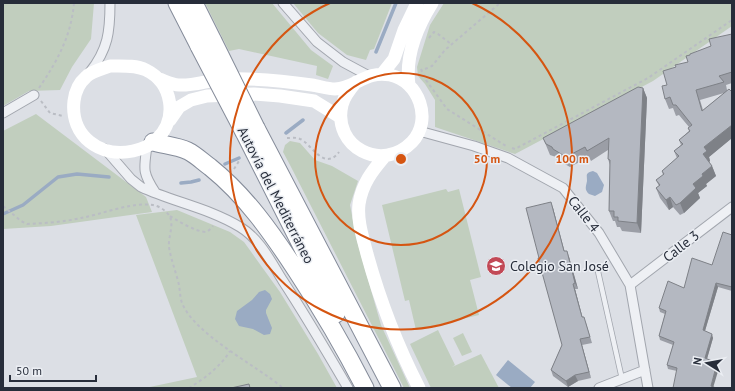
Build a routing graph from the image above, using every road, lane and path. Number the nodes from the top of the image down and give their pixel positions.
1 (74, 3) edge
2 (110, 3) edge
3 (177, 3) edge
4 (194, 3) edge
5 (283, 3) edge
6 (416, 3) edge
7 (432, 3) edge
8 (500, 3) edge
9 (732, 20) edge
10 (206, 43) junction
11 (427, 43) dead end
12 (451, 44) junction
13 (420, 64) dead end
14 (425, 69) dead end
15 (375, 75) junction
16 (87, 76) junction
17 (159, 79) junction
18 (356, 82) junction
19 (409, 84) junction
20 (34, 95) junction
21 (3, 113) edge
22 (65, 116) dead end
23 (340, 117) junction
24 (168, 121) junction
25 (250, 130) junction
26 (419, 131) junction
27 (287, 138) dead end
28 (150, 144) junction
29 (105, 149) junction
30 (339, 152) dead end
31 (385, 156) junction
32 (239, 161) dead end
33 (231, 174) dead end
34 (155, 192) junction
35 (3, 206) edge
36 (732, 207) edge
37 (170, 216) junction
38 (213, 226) dead end
39 (597, 267) dead end
40 (630, 286) junction
41 (230, 350) junction
42 (645, 370) junction
43 (622, 379) junction
44 (189, 388) edge
45 (284, 388) edge
46 (348, 388) edge
47 (365, 388) edge
48 (374, 388) edge
49 (392, 388) edge
50 (419, 388) edge
51 (599, 388) edge
52 (648, 388) edge

1 - 20 path
2 - 16 street
3 - 10 highway, Autovía del Mediterráneo
4 - 10 highway, Autovía del Mediterráneo
5 - 15 street
6 - 15 street
7 - 19 street
8 - 12 path
9 - 13 path
10 - 25 highway, Autovía del Mediterráneo, bridge
11 - 12 path
12 - 14 path
15 - 18 street
15 - 19 street
16 - 17 street
16 - 29 street
17 - 18 street
17 - 24 street
18 - 23 street
19 - 26 street
20 - 21 street
20 - 22 path
23 - 24 street
23 - 31 street
24 - 28 street
25 - 48 highway, Autovía del Mediterráneo
25 - 49 highway, Autovía del Mediterráneo
26 - 31 street
26 - 40 street, Calle 4
27 - 30 path
28 - 29 street
28 - 34 street
28 - 47 highway
29 - 34 street
31 - 50 street
32 - 33 path
34 - 46 street
35 - 37 path
36 - 40 street, Calle 3
37 - 38 path
37 - 41 path
39 - 43 lane
40 - 42 street, Calle 4
41 - 44 path
41 - 45 path
42 - 43 street
42 - 52 street, Calle 4
43 - 51 street

